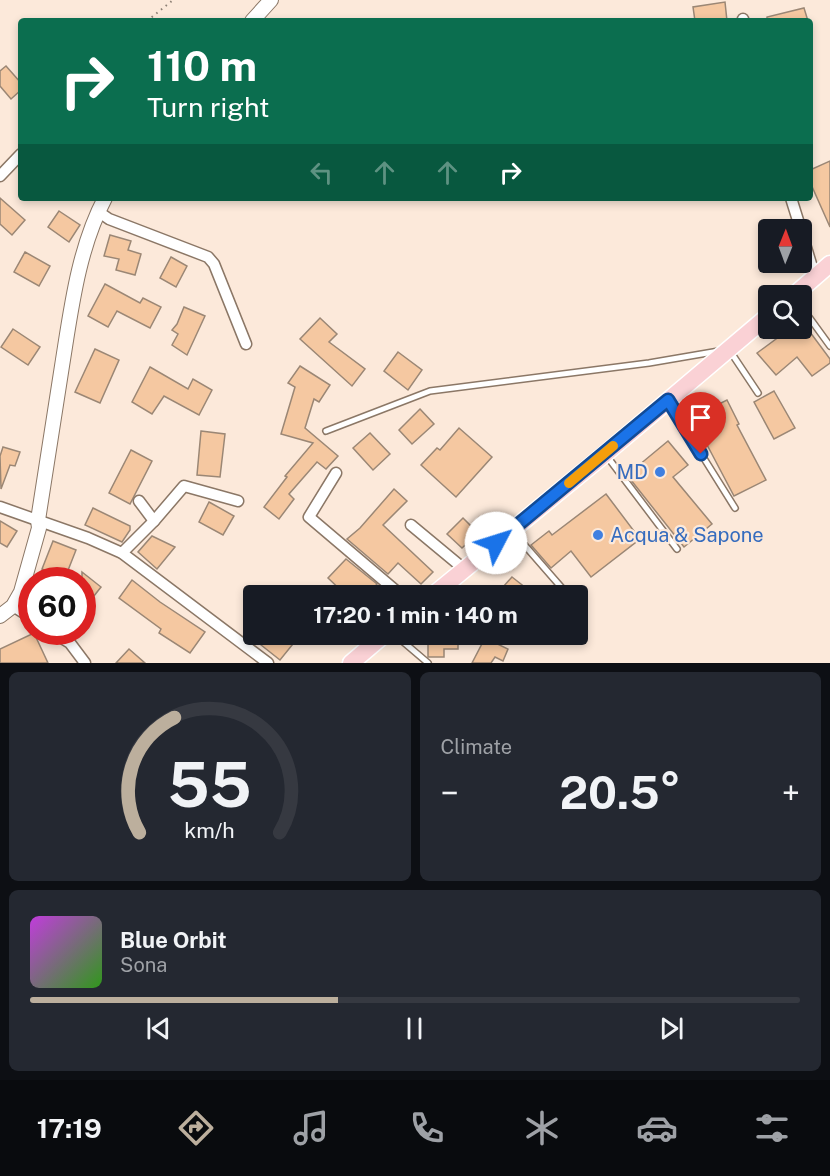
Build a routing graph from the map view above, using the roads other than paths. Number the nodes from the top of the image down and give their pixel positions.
1 (271, 0) edge
2 (255, 18) edge
3 (18, 157) edge
4 (0, 176) edge
5 (104, 201) edge
6 (792, 201) edge
7 (99, 212) junction
8 (798, 219) edge
9 (830, 264) edge
10 (812, 270) edge
11 (814, 277) junction
12 (805, 285) edge
13 (812, 321) edge
14 (758, 324) edge
15 (246, 344) dead end
16 (830, 346) edge
17 (729, 349) junction
18 (758, 393) dead end
19 (668, 400) junction
20 (326, 431) dead end
21 (605, 454) junction
22 (336, 473) dead end
23 (139, 501) dead end
24 (238, 501) dead end
25 (0, 507) edge
26 (735, 508) dead end
27 (38, 520) junction
28 (154, 521) junction
29 (411, 525) dead end
30 (511, 530) junction
31 (677, 549) dead end
32 (122, 553) junction
33 (464, 569) junction
34 (389, 585) edge
35 (445, 585) edge
36 (558, 585) edge
37 (13, 606) junction
38 (18, 609) edge
39 (0, 616) edge
40 (72, 645) edge
41 (372, 645) edge
42 (407, 645) edge
43 (86, 663) edge
44 (268, 663) edge
45 (351, 663) edge
46 (428, 663) edge

1 - 2 street
3 - 4 street
5 - 7 street
6 - 8 street
7 - 15 street
7 - 27 street
9 - 11 main road
10 - 11 street
11 - 12 main road
13 - 16 lane
14 - 17 main road
17 - 18 lane
17 - 19 main road
17 - 20 lane
19 - 21 main road
19 - 26 lane
21 - 30 main road
21 - 31 lane
22 - 34 street
23 - 28 street
24 - 28 street
25 - 27 street
27 - 32 street
27 - 37 street
28 - 32 street
29 - 33 street
30 - 33 main road
30 - 36 lane
32 - 44 street
33 - 35 main road
37 - 38 street
37 - 39 street
40 - 43 street
41 - 45 main road
42 - 46 lane

